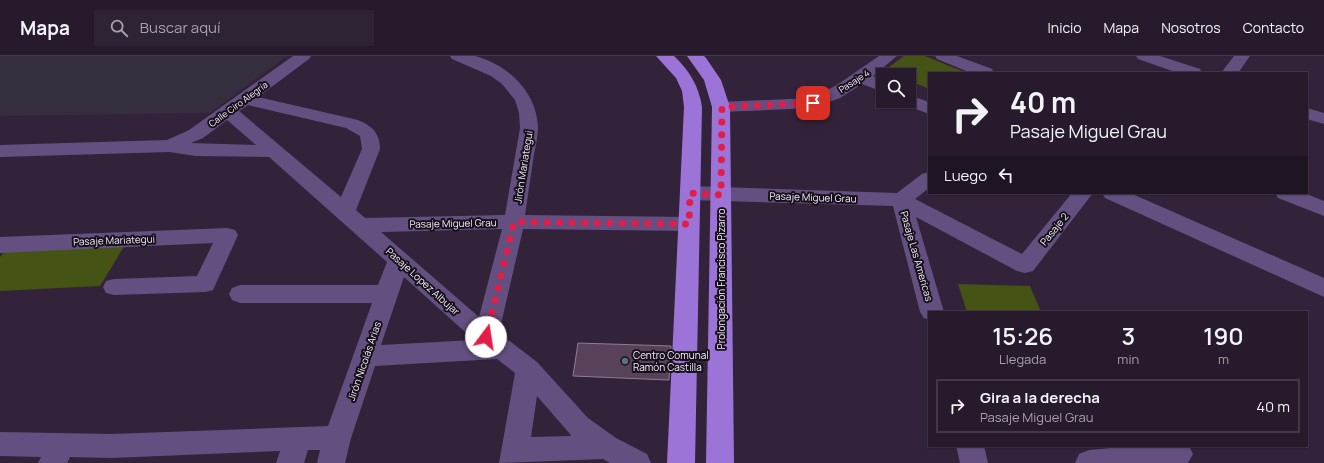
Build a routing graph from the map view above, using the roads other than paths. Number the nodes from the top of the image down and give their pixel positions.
1 (302, 56) edge
2 (458, 56) edge
3 (664, 56) edge
4 (695, 56) edge
5 (889, 56) edge
6 (943, 56) edge
7 (1144, 56) edge
8 (1242, 56) edge
9 (983, 72) edge
10 (1191, 72) edge
11 (1231, 72) edge
12 (861, 77) junction
13 (876, 84) edge
14 (246, 99) junction
15 (916, 103) edge
16 (722, 107) junction
17 (928, 109) edge
18 (229, 112) junction
19 (1308, 113) edge
20 (1324, 119) edge
21 (169, 146) junction
22 (0, 151) edge
23 (275, 151) junction
24 (928, 179) edge
25 (690, 193) junction
26 (1082, 194) edge
27 (1114, 194) edge
28 (1287, 194) edge
29 (721, 195) junction
30 (901, 200) junction
31 (1324, 209) edge
32 (353, 218) junction
33 (514, 222) junction
34 (689, 224) junction
35 (0, 245) edge
36 (399, 259) junction
37 (114, 287) dead end
38 (1324, 288) edge
39 (240, 294) dead end
40 (387, 294) junction
41 (932, 311) edge
42 (493, 343) junction
43 (366, 356) junction
44 (528, 369) junction
45 (298, 438) junction
46 (0, 444) edge
47 (606, 447) junction
48 (970, 447) edge
49 (334, 451) edge
50 (57, 454) edge
51 (1179, 454) dead end
52 (106, 455) edge
53 (514, 456) edge
54 (290, 463) edge
55 (637, 463) edge
56 (681, 463) edge
57 (720, 463) edge
58 (974, 463) edge
59 (1089, 463) edge

1 - 14 street, Calle Ciro Alegría
2 - 33 street, Jirón Mariategui
3 - 25 main road
4 - 16 main road, Prolongación Francisco Pizarro
5 - 12 street, Pasaje 4
6 - 9 street
7 - 10 street
8 - 11 street
12 - 13 street
12 - 16 street, Pasaje 4
14 - 18 street, Calle Ciro Alegría
14 - 32 street
15 - 17 street
16 - 29 main road, Prolongación Francisco Pizarro
18 - 21 street, Calle Ciro Alegría
18 - 23 street, Pasaje Lopez Albujar
19 - 20 street
21 - 22 street
21 - 23 street
23 - 32 street, Pasaje Lopez Albujar
24 - 30 street
25 - 29 street, Pasaje Miguel Grau
25 - 34 main road
26 - 30 street, Pasaje 2
27 - 38 street
28 - 31 street
29 - 30 street, Pasaje Miguel Grau
29 - 57 main road, Prolongación Francisco Pizarro
30 - 41 street, Pasaje Las Americas
32 - 33 street, Pasaje Miguel Grau
32 - 36 street, Pasaje Lopez Albujar
33 - 34 street, Pasaje Miguel Grau
33 - 42 street, Jirón Mariategui
34 - 56 main road
35 - 37 street, Pasaje Mariategui
36 - 40 street, Jirón Nicolás Arias
36 - 42 street, Pasaje Lopez Albujar
39 - 40 street
40 - 43 street, Jirón Nicolás Arias
42 - 43 street
42 - 44 street, Pasaje Lopez Albujar
43 - 49 street, Jirón Nicolás Arias
44 - 47 street, Pasaje Lopez Albujar
44 - 53 street
45 - 49 street
45 - 52 street
45 - 54 street
46 - 50 street
47 - 53 street
47 - 55 street, Pasaje Lopez Albujar
48 - 58 street
50 - 52 street
51 - 59 street

